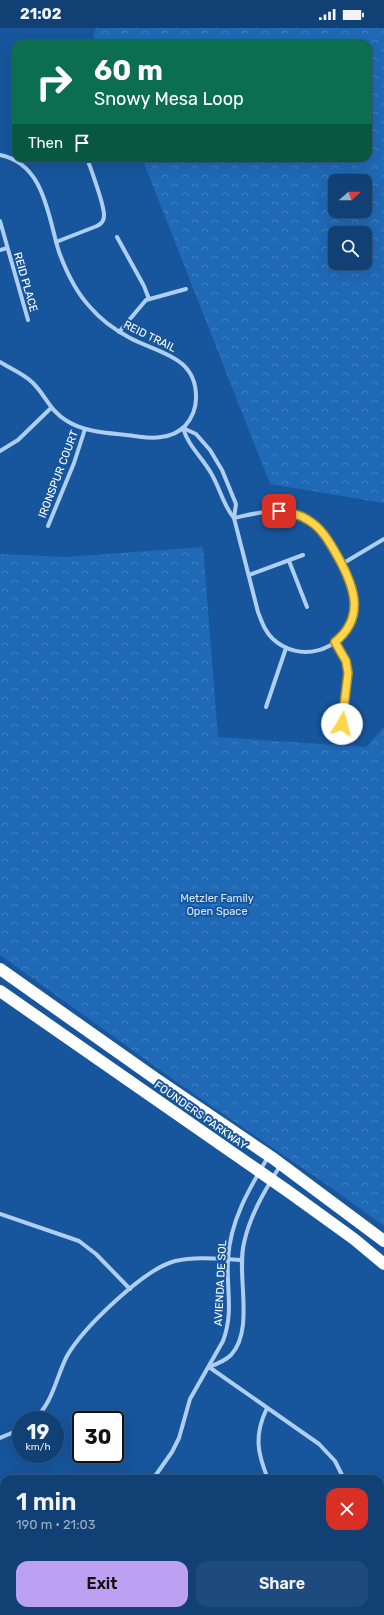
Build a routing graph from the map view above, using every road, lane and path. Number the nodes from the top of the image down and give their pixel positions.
1 (0, 155) edge
2 (12, 160) edge
3 (17, 162) edge
4 (88, 162) edge
5 (0, 221) edge
6 (117, 237) dead end
7 (56, 242) junction
8 (7, 248) junction
9 (0, 250) edge
10 (186, 289) dead end
11 (149, 299) junction
12 (28, 320) dead end
13 (119, 332) junction
14 (0, 362) edge
15 (50, 408) junction
16 (182, 428) junction
17 (85, 429) junction
18 (0, 451) edge
19 (234, 518) junction
20 (48, 526) dead end
21 (384, 539) edge
22 (303, 555) dead end
23 (289, 561) junction
24 (342, 564) junction
25 (249, 575) junction
26 (307, 607) dead end
27 (335, 642) junction
28 (286, 648) junction
29 (266, 707) dead end
30 (342, 724) dead end
31 (0, 969) edge
32 (0, 991) edge
33 (269, 1156) junction
34 (282, 1164) junction
35 (259, 1172) junction
36 (272, 1180) junction
37 (0, 1214) edge
38 (384, 1241) edge
39 (228, 1260) junction
40 (242, 1260) junction
41 (384, 1264) edge
42 (130, 1289) junction
43 (209, 1367) junction
44 (267, 1408) junction
45 (41, 1411) edge
46 (12, 1433) edge
47 (0, 1438) edge
48 (156, 1475) edge
49 (266, 1475) edge
50 (342, 1475) edge

1 - 2 street, REID TRAIL
3 - 7 street, REID TRAIL
4 - 7 street
5 - 8 street, REID PLACE
6 - 11 street
7 - 13 street, REID TRAIL
8 - 9 street, REID PLACE
8 - 12 street, REID PLACE
10 - 11 street
11 - 13 street
13 - 16 street, REID TRAIL
14 - 15 street, REID TRAIL
15 - 17 street, REID TRAIL
15 - 18 street
16 - 17 street, REID TRAIL
16 - 19 street
16 - 19 street
17 - 20 street, IRONSPUR COURT
19 - 24 street
19 - 25 street
21 - 24 street
22 - 23 street
23 - 25 street
23 - 26 street
24 - 27 street
25 - 28 street
27 - 28 street
27 - 30 street
28 - 29 street
31 - 33 highway, FOUNDERS PARKWAY
32 - 35 highway, FOUNDERS PARKWAY
33 - 34 highway, FOUNDERS PARKWAY
33 - 35 street, AVIENDA DE SOL
34 - 36 street, AVIENDA DE SOL
34 - 38 highway, FOUNDERS PARKWAY
35 - 36 highway, FOUNDERS PARKWAY
35 - 39 street, AVIENDA DE SOL
36 - 40 street, AVIENDA DE SOL
36 - 41 highway, FOUNDERS PARKWAY
37 - 42 street
39 - 40 street
39 - 42 street
39 - 43 street, AVIENDA DE SOL
40 - 43 street, AVIENDA DE SOL
42 - 45 street
43 - 44 street
43 - 48 street, AVIENDA DE SOL
44 - 49 street
44 - 50 street
46 - 47 street

